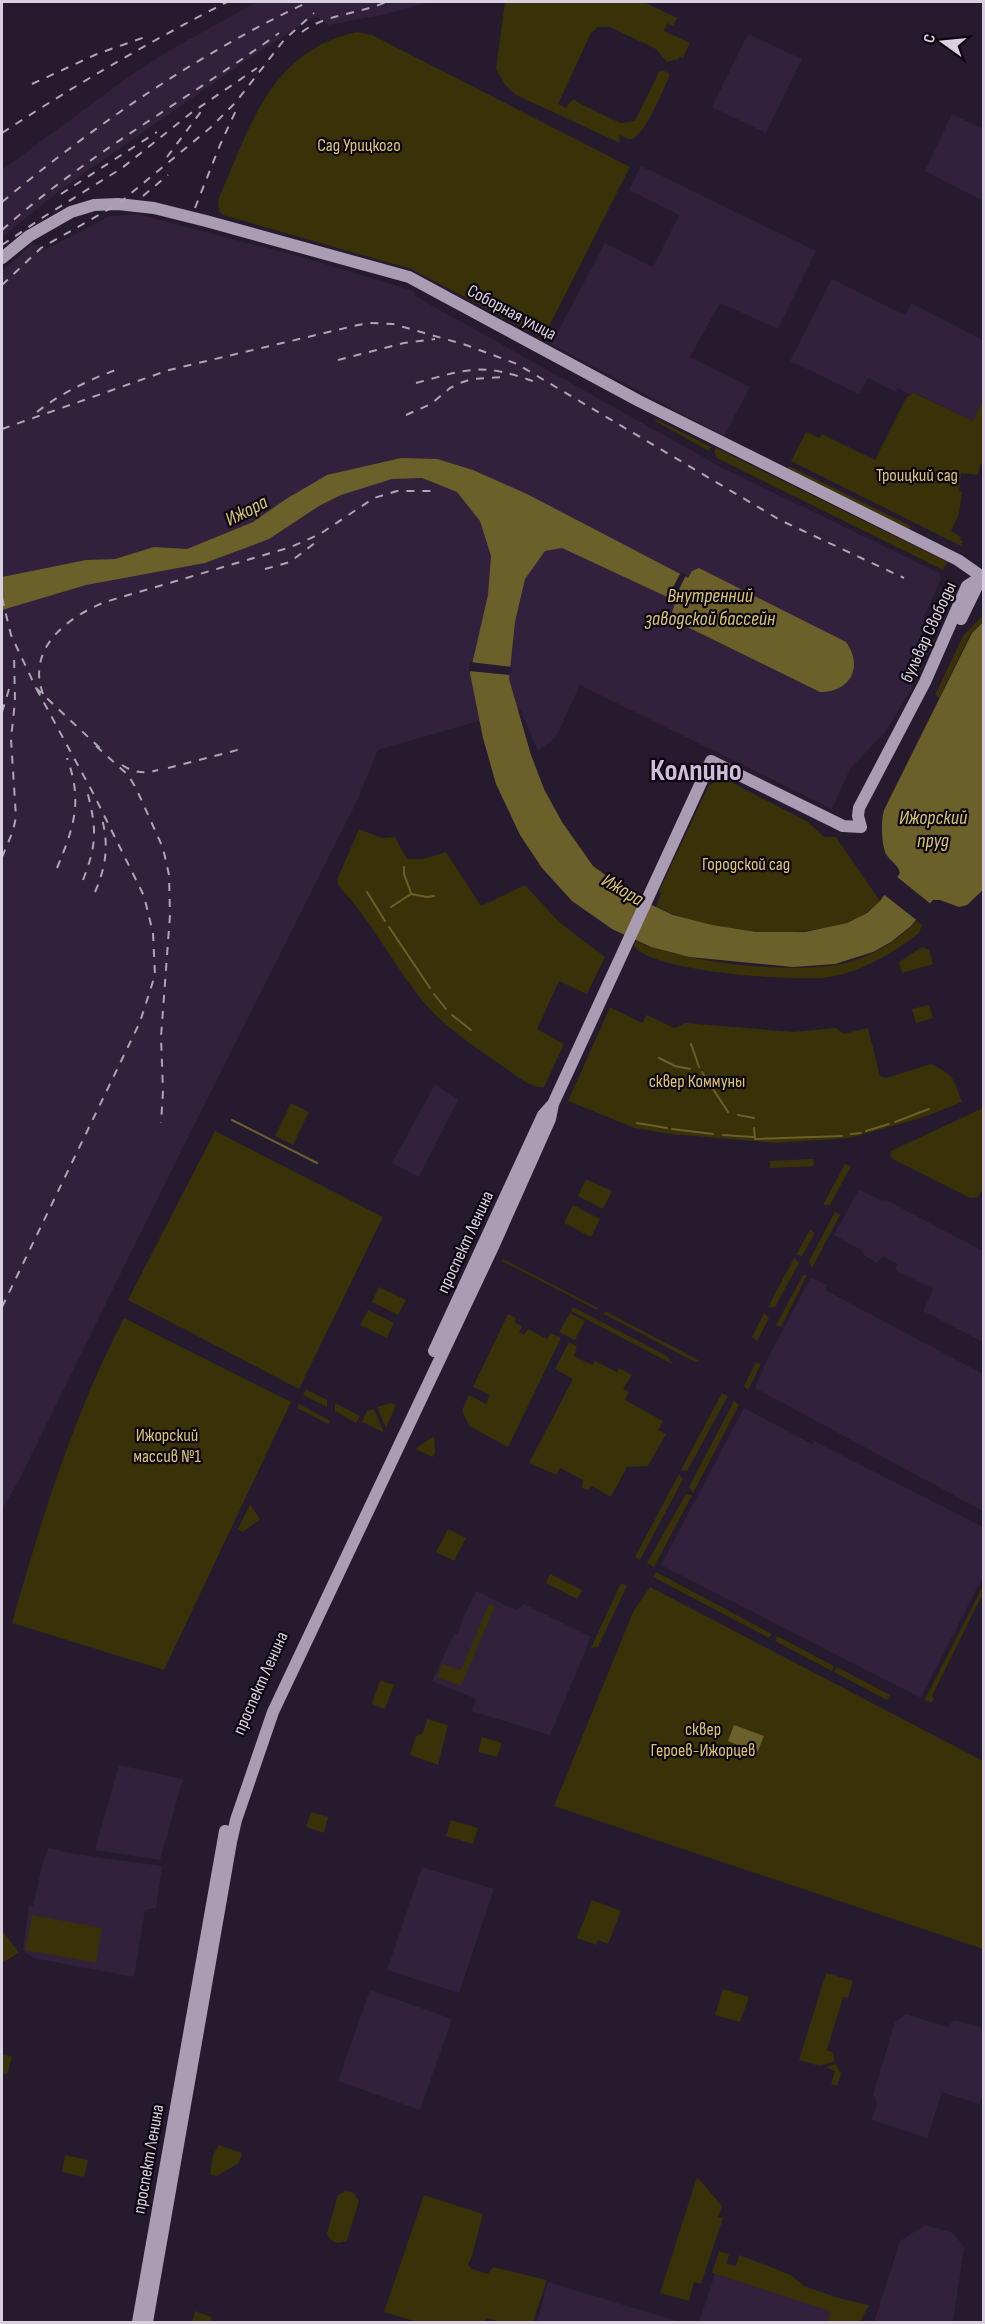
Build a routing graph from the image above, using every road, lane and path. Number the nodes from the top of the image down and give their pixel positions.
1 (2, 258) edge
2 (982, 577) edge
3 (648, 897) joint
4 (553, 1104) junction
5 (138, 2322) edge
6 (147, 2322) edge

1 - 2 main road, Соборная улица
2 - 3 main road, бульвар Свободы
3 - 4 main road, проспект Ленина
4 - 5 main road, проспект Ленина
4 - 6 main road, проспект Ленина

